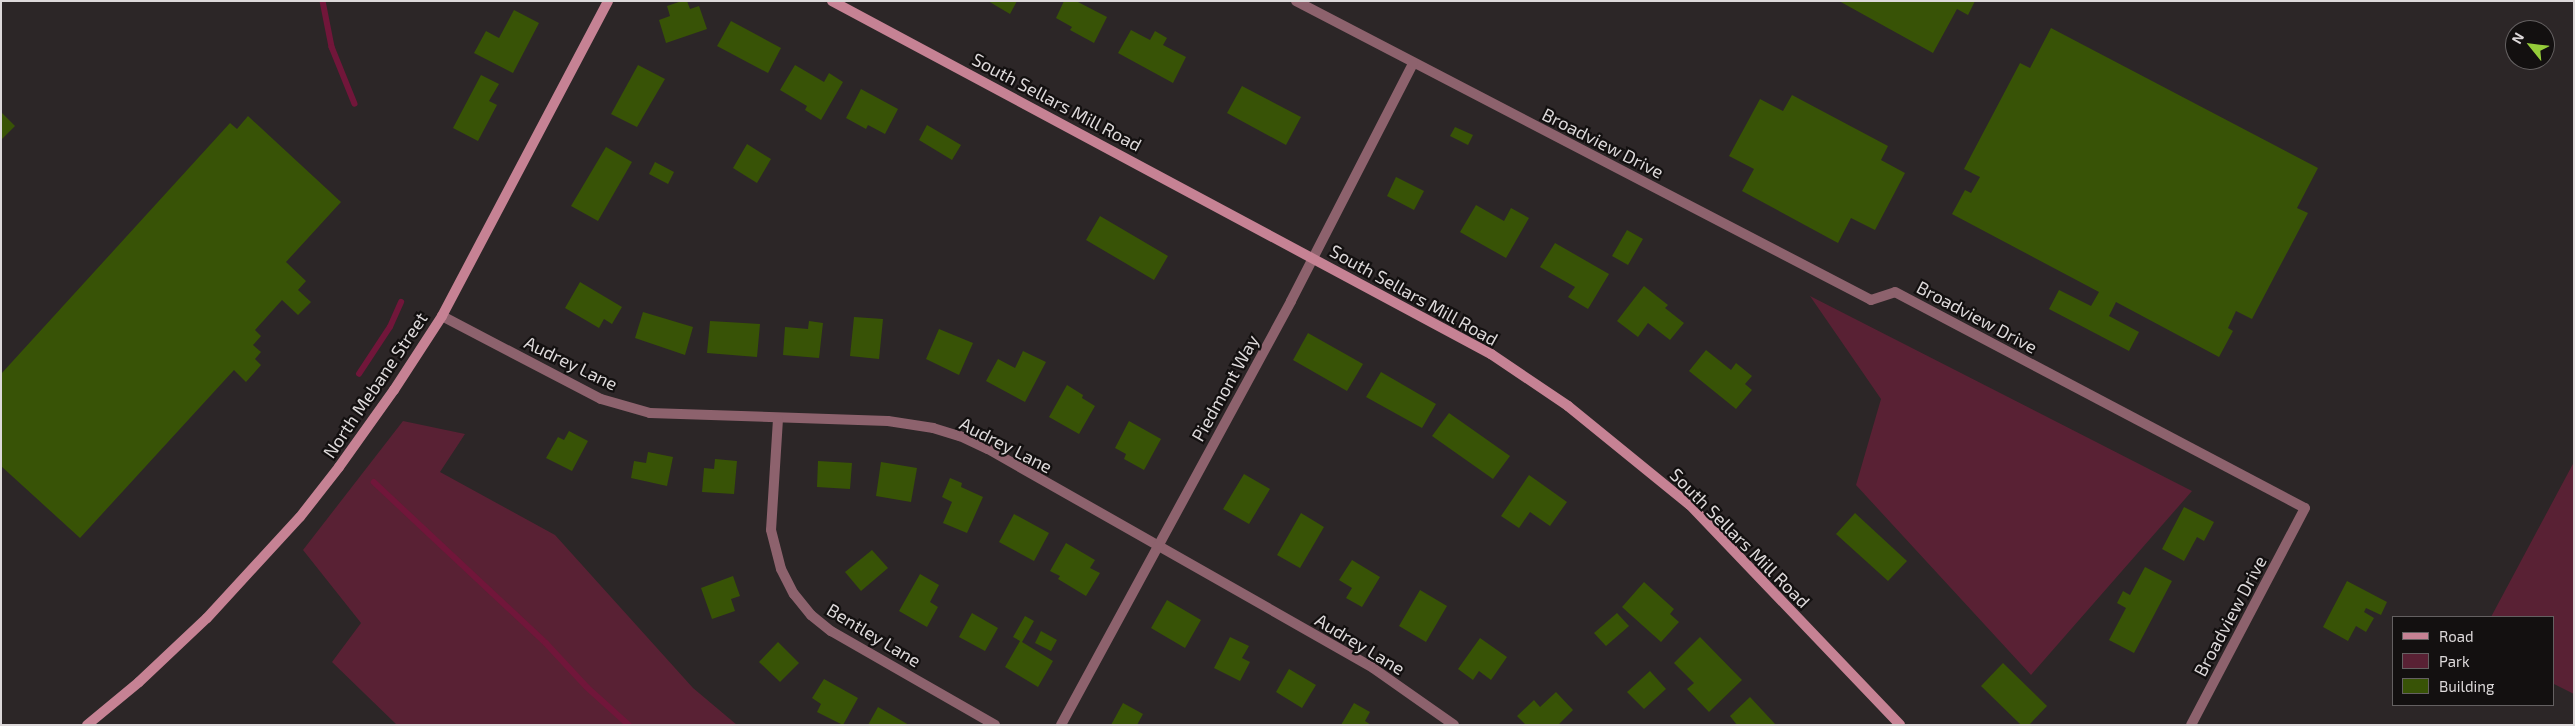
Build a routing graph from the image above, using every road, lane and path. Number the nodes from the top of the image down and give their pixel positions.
1 (608, 1) edge
2 (832, 1) edge
3 (1296, 1) edge
4 (1413, 64) junction
5 (1313, 258) junction
6 (442, 316) junction
7 (778, 419) junction
8 (1158, 547) junction
9 (87, 725) edge
10 (995, 725) edge
11 (1061, 725) edge
12 (1454, 725) edge
13 (1900, 725) edge
14 (2191, 725) edge

1 - 6 main road, North Mebane Street
2 - 5 main road, South Sellars Mill Road
3 - 4 street
4 - 5 street, Piedmont Way
4 - 14 street, Broadview Drive
5 - 8 street, Piedmont Way
5 - 13 main road, South Sellars Mill Road
6 - 7 street, Audrey Lane
6 - 9 main road, North Mebane Street
7 - 8 street, Audrey Lane
7 - 10 street, Bentley Lane
8 - 11 street, Piedmont Way
8 - 12 street, Audrey Lane

